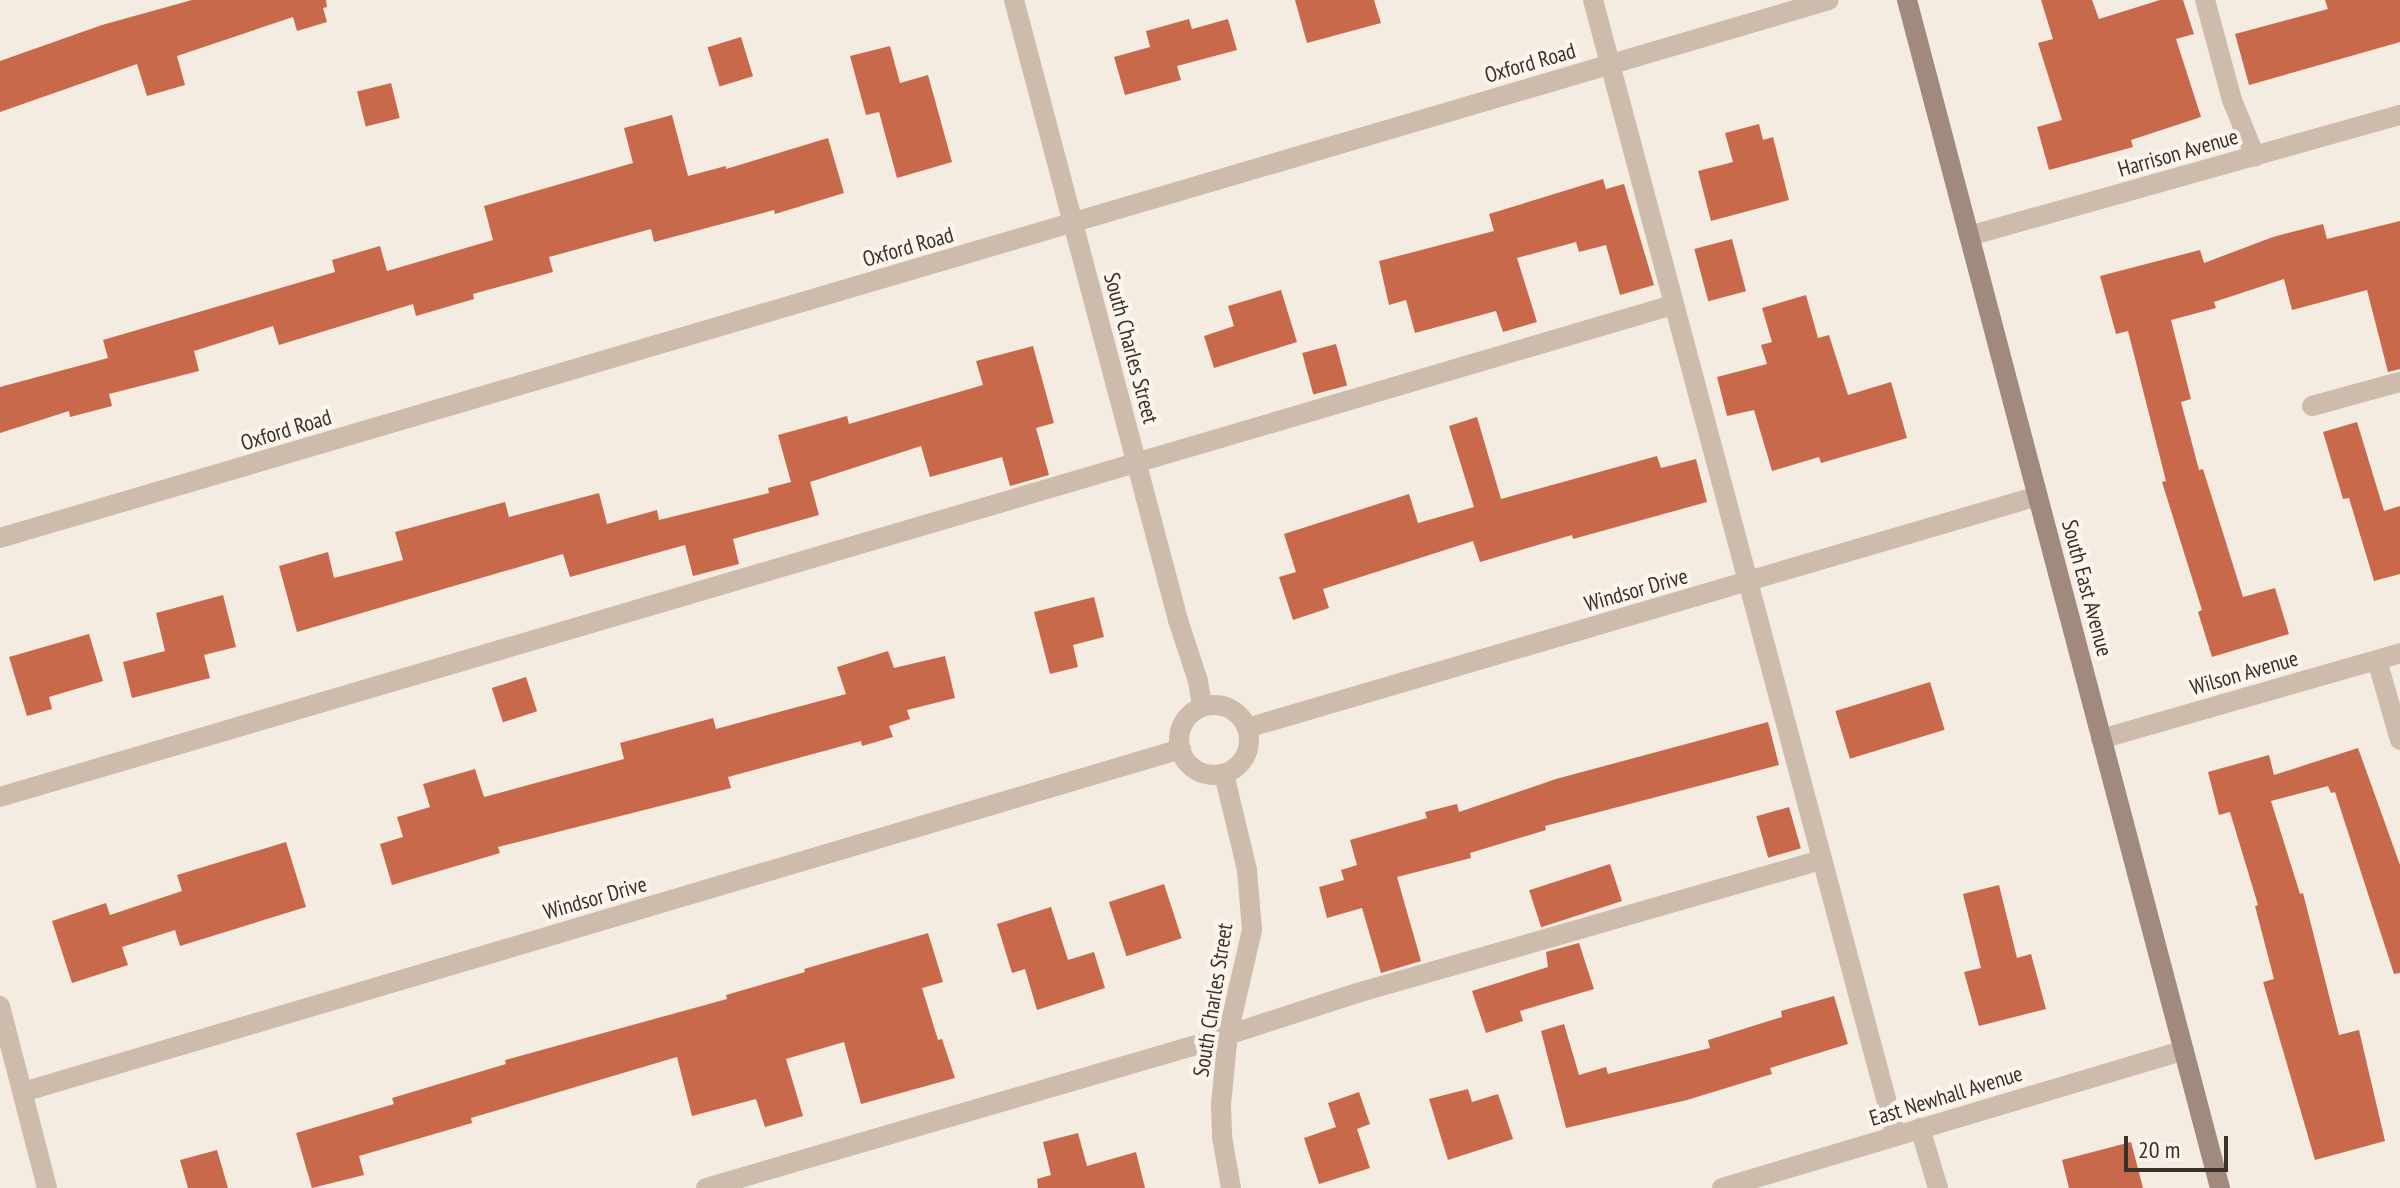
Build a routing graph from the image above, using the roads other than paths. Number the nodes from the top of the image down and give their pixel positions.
1 (1014, 0) edge
2 (1593, 0) edge
3 (1829, 0) edge
4 (1907, 0) edge
5 (2205, 0) edge
6 (1610, 65) junction
7 (2400, 115) edge
8 (2255, 156) junction
9 (1073, 223) junction
10 (1969, 236) junction
11 (1673, 305) junction
12 (2400, 382) edge
13 (2312, 406) dead end
14 (1137, 464) junction
15 (2038, 496) junction
16 (0, 538) edge
17 (1747, 583) junction
18 (2400, 653) edge
19 (2377, 660) junction
20 (1202, 707) junction
21 (1247, 728) junction
22 (2101, 739) junction
23 (2400, 740) edge
24 (1181, 749) junction
25 (1224, 774) junction
26 (0, 797) edge
27 (1820, 860) junction
28 (0, 1006) edge
29 (1228, 1034) junction
30 (2184, 1050) junction
31 (23, 1092) junction
32 (1920, 1128) junction
33 (1896, 1136) junction
34 (47, 1188) edge
35 (706, 1188) edge
36 (1231, 1188) edge
37 (1722, 1188) edge
38 (1938, 1188) edge
39 (2220, 1188) edge

1 - 9 street, South Charles Street
2 - 6 street
3 - 6 street, Oxford Road
4 - 10 main road, South East Avenue
5 - 8 street
6 - 9 street, Oxford Road
6 - 11 street
7 - 8 street, Harrison Avenue
8 - 10 street, Harrison Avenue
9 - 14 street, South Charles Street
9 - 16 street, Oxford Road
10 - 15 main road, South East Avenue
11 - 14 street
11 - 17 street
12 - 13 street
14 - 20 street, South Charles Street
14 - 26 street
15 - 17 street, Windsor Drive
15 - 22 main road, South East Avenue
17 - 21 street, Windsor Drive
17 - 27 street
18 - 19 street, Wilson Avenue
19 - 22 street, Wilson Avenue
19 - 23 street
20 - 21 street
20 - 24 street
21 - 25 street
22 - 30 main road, South East Avenue
24 - 25 street
24 - 31 street, Windsor Drive
25 - 29 street, South Charles Street
27 - 29 street
27 - 33 street
28 - 31 street
29 - 35 street
29 - 36 street, South Charles Street
30 - 32 street, East Newhall Avenue
30 - 39 main road, South East Avenue
31 - 34 street
32 - 33 street, East Newhall Avenue
32 - 38 street
33 - 37 street, East Newhall Avenue

